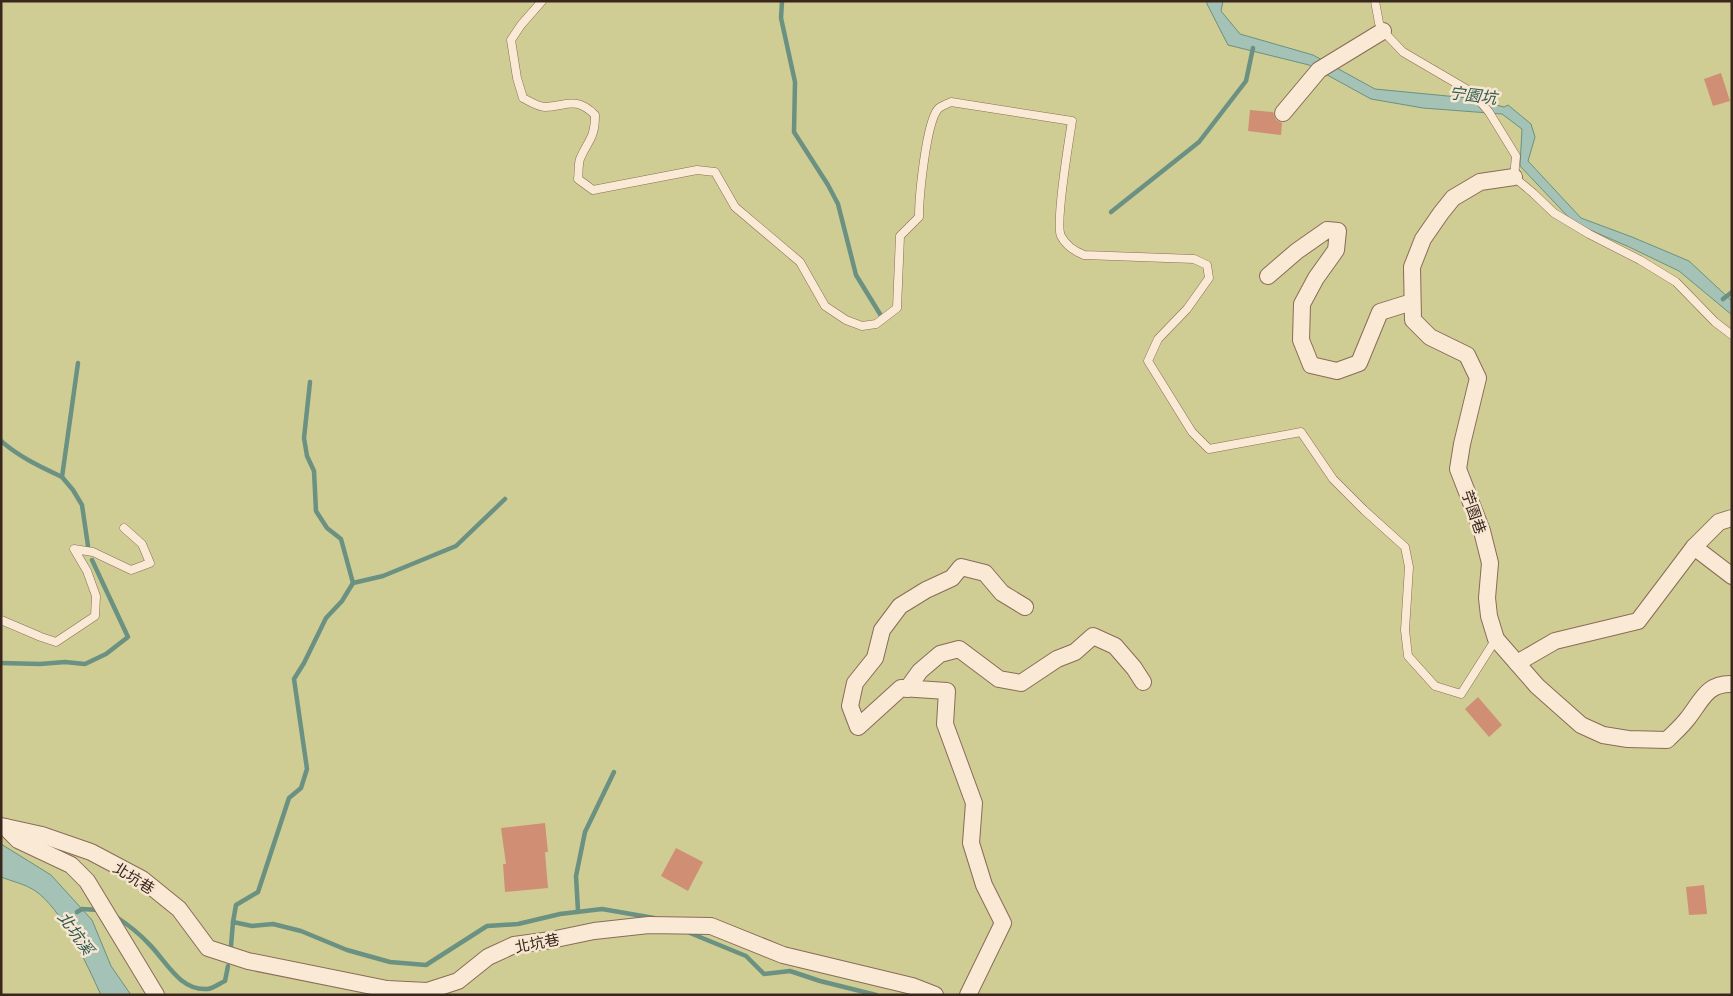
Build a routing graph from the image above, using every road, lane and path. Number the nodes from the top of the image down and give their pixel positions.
1 (542, 1) edge
2 (1375, 1) edge
3 (1383, 31) junction
4 (1283, 113) dead end
5 (1514, 177) junction
6 (1268, 276) dead end
7 (1412, 302) junction
8 (1732, 335) edge
9 (1732, 518) edge
10 (124, 528) dead end
11 (1694, 547) junction
12 (1732, 576) edge
13 (1025, 607) dead end
14 (1, 620) edge
15 (1496, 639) junction
16 (1517, 663) junction
17 (1143, 682) dead end
18 (1732, 684) edge
19 (907, 689) junction
20 (3, 826) edge
21 (156, 995) edge
22 (934, 995) edge
23 (968, 995) edge

1 - 15 lane
2 - 3 lane
3 - 4 street
3 - 5 lane
5 - 7 street, 苧園巷
5 - 8 lane
6 - 7 street
7 - 15 street, 苧園巷
9 - 11 street
10 - 14 lane
11 - 12 street
11 - 16 street
13 - 19 street
15 - 16 street, 苧園巷
16 - 18 street, 苧園巷
17 - 19 street
19 - 23 street
20 - 21 street, 北坑巷
20 - 22 street, 北坑巷

